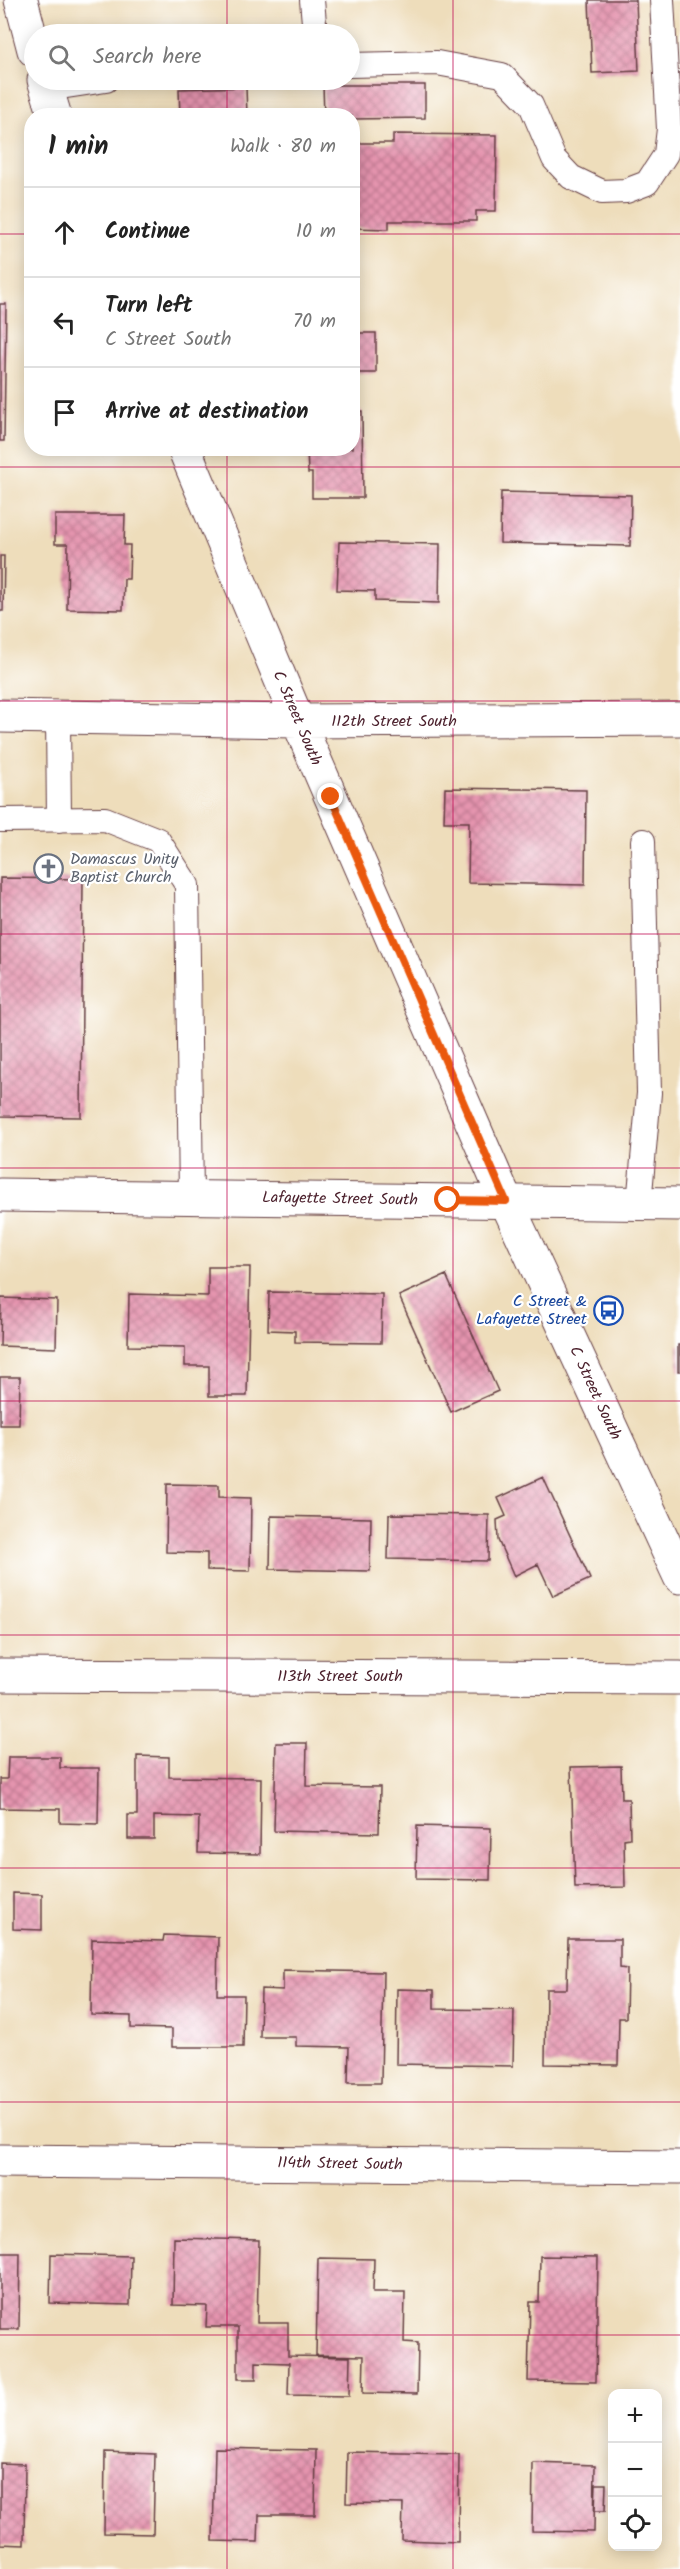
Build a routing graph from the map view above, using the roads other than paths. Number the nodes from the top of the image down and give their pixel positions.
1 (21, 0) edge
2 (312, 0) edge
3 (662, 0) edge
4 (27, 24) edge
5 (314, 24) edge
6 (360, 64) edge
7 (68, 90) edge
8 (49, 95) edge
9 (187, 456) edge
10 (0, 716) edge
11 (58, 717) junction
12 (680, 719) edge
13 (298, 721) junction
14 (0, 820) edge
15 (59, 820) junction
16 (644, 841) dead end
17 (0, 1195) edge
18 (191, 1197) junction
19 (506, 1201) junction
20 (639, 1204) junction
21 (680, 1204) edge
22 (680, 1577) edge
23 (0, 1674) edge
24 (680, 1678) edge
25 (0, 2161) edge
26 (680, 2167) edge

1 - 4 street
2 - 5 lane
3 - 6 lane
7 - 8 lane
9 - 13 street, C Street South
10 - 11 street, 112th Street South
11 - 13 street, 112th Street South
11 - 15 lane
12 - 13 street, 112th Street South
13 - 19 street, C Street South
14 - 15 lane
15 - 18 lane
16 - 20 lane
17 - 18 street, Lafayette Street South
18 - 19 street, Lafayette Street South
19 - 20 street, Lafayette Street South
19 - 22 street, C Street South
20 - 21 street, Lafayette Street South
23 - 24 street, 113th Street South
25 - 26 street, 114th Street South

